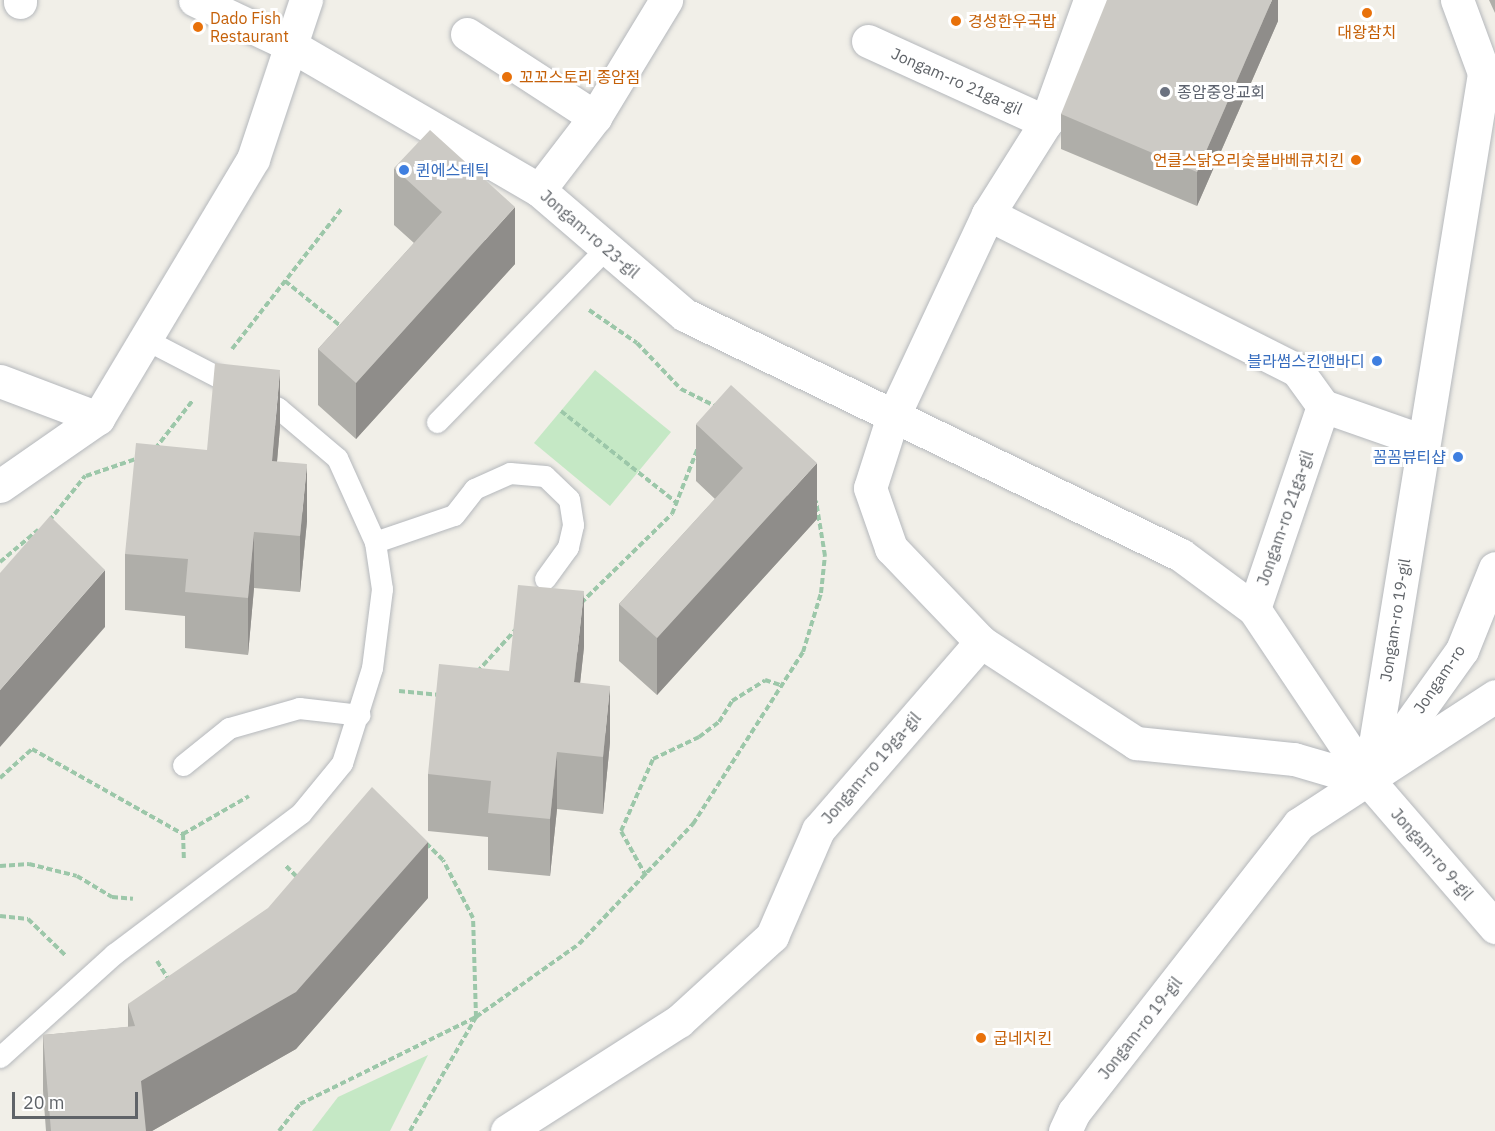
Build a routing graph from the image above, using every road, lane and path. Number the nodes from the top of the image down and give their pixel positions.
1 (195, 0) edge
2 (306, 0) edge
3 (666, 0) edge
4 (1090, 0) edge
5 (1457, 0) edge
6 (467, 34) dead end
7 (868, 41) dead end
8 (290, 45) junction
9 (595, 117) junction
10 (1046, 122) junction
11 (539, 190) junction
12 (988, 214) junction
13 (605, 249) junction
14 (285, 281) dead end
15 (561, 291) junction
16 (350, 334) edge
17 (146, 339) junction
18 (0, 381) edge
19 (1323, 406) junction
20 (725, 408) edge
21 (561, 411) dead end
22 (98, 418) junction
23 (892, 419) junction
24 (437, 422) dead end
25 (706, 438) edge
26 (1424, 441) junction
27 (701, 459) edge
28 (0, 486) edge
29 (815, 497) edge
30 (676, 502) dead end
31 (375, 542) junction
32 (0, 562) edge
33 (1495, 568) edge
34 (545, 579) dead end
35 (1254, 609) junction
36 (981, 642) junction
37 (783, 686) junction
38 (1495, 696) edge
39 (360, 715) junction
40 (183, 765) dead end
41 (0, 778) edge
42 (1369, 781) junction
43 (249, 796) dead end
44 (422, 839) edge
45 (276, 856) dead end
46 (0, 866) edge
47 (646, 876) junction
48 (307, 886) edge
49 (145, 899) dead end
50 (0, 916) edge
51 (1495, 927) edge
52 (151, 952) dead end
53 (75, 964) dead end
54 (175, 989) edge
55 (476, 1017) junction
56 (0, 1057) edge
57 (279, 1131) edge
58 (410, 1131) edge
59 (507, 1131) edge
60 (1065, 1131) edge

1 - 8 street, Jongam-ro 23-gil
2 - 8 street
3 - 9 street
4 - 10 street
5 - 26 street, Jongam-ro 19-gil
6 - 9 street
7 - 10 street, Jongam-ro 21ga-gil
8 - 11 street, Jongam-ro 23-gil
8 - 17 street
9 - 11 street
10 - 12 street
11 - 13 street, Jongam-ro 23-gil
12 - 19 street
12 - 23 street
13 - 15 lane
13 - 23 street, Jongam-ro 23-gil
14 - 16 path
15 - 20 path
15 - 24 lane
17 - 22 street
17 - 31 lane
18 - 22 street
19 - 26 street
19 - 35 street, Jongam-ro 21ga-gil
21 - 30 path
22 - 28 street
22 - 32 path
23 - 35 street, Jongam-ro 21ga-gil
23 - 36 street
25 - 27 path
26 - 42 street, Jongam-ro 19-gil
29 - 37 path
31 - 34 lane
31 - 39 lane
33 - 42 street, Jongam-ro
35 - 42 street, Jongam-ro 9-gil
36 - 42 street
36 - 59 street, Jongam-ro 19ga-gil
37 - 47 path
37 - 47 path
38 - 42 street
39 - 40 lane
39 - 56 lane
41 - 43 path
42 - 51 street, Jongam-ro 9-gil
42 - 60 street, Jongam-ro 19-gil
44 - 55 path
45 - 48 path
46 - 49 path
47 - 55 path
50 - 53 path
52 - 54 path
55 - 57 path
55 - 58 path

